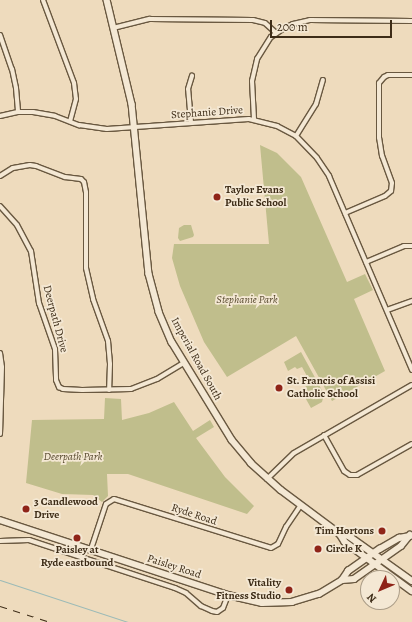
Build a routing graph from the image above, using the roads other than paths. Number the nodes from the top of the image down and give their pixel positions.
1 (43, 0) edge
2 (107, 0) edge
3 (412, 21) edge
4 (113, 28) junction
5 (276, 33) junction
6 (0, 36) edge
7 (412, 75) edge
8 (192, 76) dead end
9 (323, 80) dead end
10 (18, 112) junction
11 (0, 116) edge
12 (254, 119) junction
13 (70, 121) junction
14 (191, 122) junction
15 (135, 128) junction
16 (296, 136) junction
17 (0, 176) edge
18 (0, 206) edge
19 (345, 213) junction
20 (412, 246) edge
21 (366, 262) junction
22 (412, 302) edge
23 (386, 310) junction
24 (0, 353) edge
25 (184, 363) junction
26 (412, 370) edge
27 (412, 386) edge
28 (109, 390) junction
29 (0, 420) edge
30 (0, 434) edge
31 (324, 435) junction
32 (412, 444) edge
33 (267, 479) junction
34 (301, 505) junction
35 (0, 520) edge
36 (340, 534) junction
37 (411, 535) edge
38 (0, 541) edge
39 (91, 549) junction
40 (374, 554) junction
41 (367, 558) junction
42 (382, 560) junction
43 (375, 565) junction
44 (342, 580) junction
45 (412, 581) edge
46 (412, 591) edge
47 (228, 595) junction

1 - 13 street
2 - 4 street, Imperial Road South
3 - 5 street
4 - 5 street
4 - 15 street, Imperial Road South
5 - 12 street
6 - 10 street
7 - 19 street
8 - 14 street
9 - 16 street
10 - 11 street, Stephanie Drive
10 - 13 street, Stephanie Drive
12 - 14 street, Stephanie Drive
12 - 16 street, Stephanie Drive
13 - 15 street, Stephanie Drive
14 - 15 street, Stephanie Drive
15 - 25 street, Imperial Road South
16 - 19 street, Stephanie Drive
17 - 28 street
18 - 28 street, Deerpath Drive
19 - 21 street, Stephanie Drive
20 - 21 street
21 - 23 street, Stephanie Drive
22 - 23 street
23 - 26 street, Stephanie Drive
24 - 29 street
25 - 28 street, Deerpath Drive
25 - 33 street, Imperial Road South
27 - 31 street
29 - 30 street
31 - 32 street
31 - 33 street
33 - 34 street, Imperial Road South
34 - 36 street, Imperial Road South
34 - 39 street, Ryde Road
35 - 39 street, Paisley Road
36 - 40 street, Imperial Road South
36 - 41 street, Imperial Road South
37 - 40 street, Paisley Road
37 - 42 street, Paisley Road
38 - 47 street
39 - 47 street, Paisley Road
40 - 41 street, Paisley Road
40 - 42 street, Imperial Road South
41 - 43 street, Imperial Road South
41 - 44 street, Paisley Road
42 - 43 street, Paisley Road
42 - 45 street, Imperial Road South
43 - 44 street, Paisley Road
43 - 46 street, Imperial Road South
44 - 47 street, Paisley Road

